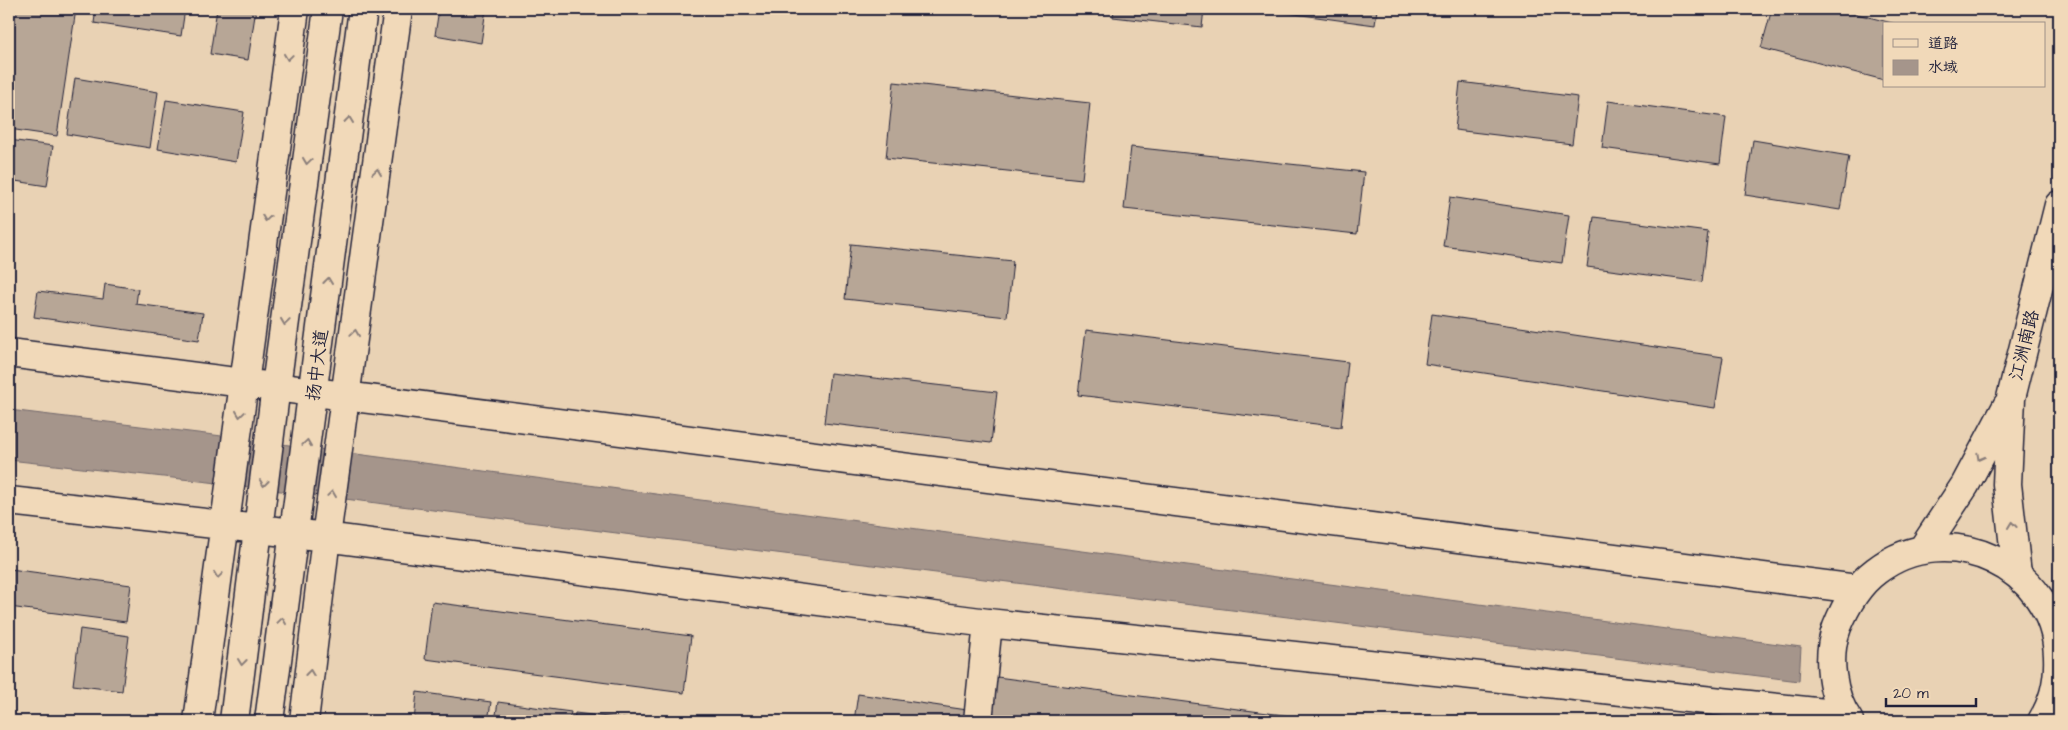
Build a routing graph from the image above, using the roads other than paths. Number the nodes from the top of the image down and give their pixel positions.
1 (294, 9) edge
2 (328, 9) edge
3 (363, 9) edge
4 (398, 9) edge
5 (2059, 205) edge
6 (9, 353) edge
7 (244, 382) junction
8 (276, 386) junction
9 (313, 392) junction
10 (347, 396) junction
11 (2011, 398) junction
12 (9, 501) edge
13 (225, 526) junction
14 (259, 530) junction
15 (294, 533) junction
16 (326, 537) junction
17 (1922, 550) junction
18 (2017, 574) junction
19 (1858, 589) junction
20 (2052, 606) edge
21 (988, 623) junction
22 (1847, 718) edge
23 (198, 721) edge
24 (234, 721) edge
25 (269, 721) edge
26 (304, 721) edge
27 (978, 721) edge
28 (2042, 721) edge

1 -> 7 street
2 -> 8 street, 扬中大道
9 -> 3 street, 扬中大道
10 -> 4 street
5 - 11 street, 江洲南路
6 - 7 street
7 - 8 street
7 -> 13 street
8 - 9 street
8 -> 14 street, 扬中大道
9 - 10 street
15 -> 9 street, 扬中大道
16 -> 10 street
10 - 19 street
11 -> 17 street
18 -> 11 street
12 - 13 street
13 - 14 street
13 -> 23 street
14 - 15 street
14 -> 24 street, 扬中大道
15 - 16 street
25 -> 15 street, 扬中大道
16 - 21 street
26 -> 16 street
17 - 18 street
17 - 19 street
18 - 20 street
19 - 22 street
20 - 28 street
21 - 22 street
21 - 27 street

